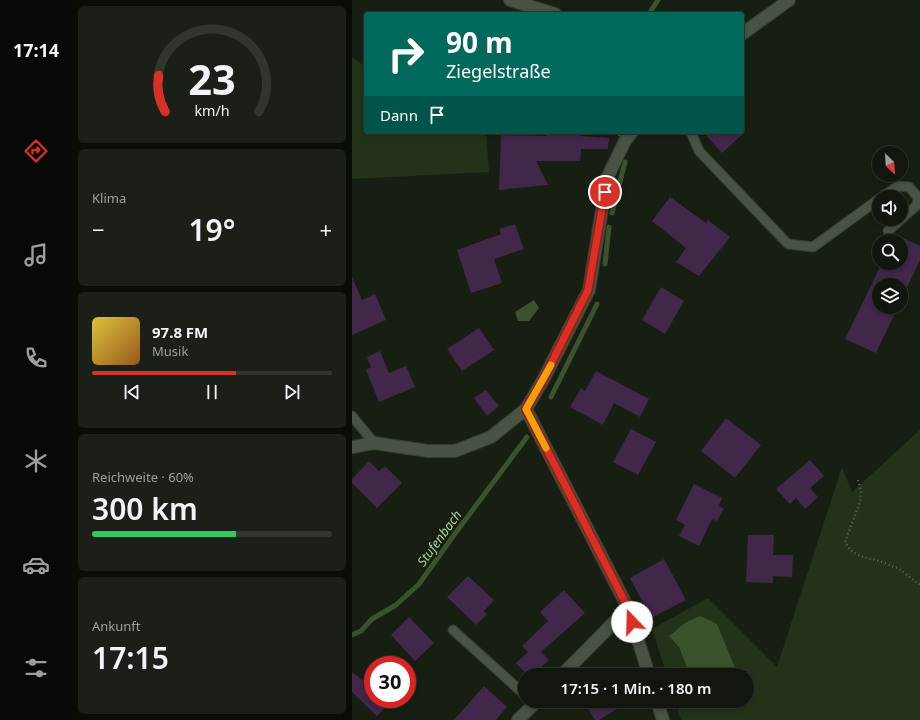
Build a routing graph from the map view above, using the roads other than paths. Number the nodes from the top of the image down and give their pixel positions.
1 (510, 0) edge
2 (789, 0) edge
3 (549, 12) edge
4 (744, 33) edge
5 (630, 134) edge
6 (692, 134) edge
7 (892, 190) edge
8 (872, 204) edge
9 (908, 213) edge
10 (894, 226) edge
11 (888, 231) dead end
12 (526, 409) junction
13 (352, 416) edge
14 (374, 443) junction
15 (352, 447) edge
16 (628, 608) junction
17 (453, 630) dead end
18 (569, 668) edge
19 (647, 668) edge
20 (518, 689) edge
21 (529, 708) edge
22 (659, 708) edge
23 (518, 720) edge
24 (663, 720) edge

1 - 3 street
2 - 4 street
5 - 12 street
6 - 8 lane
7 - 9 lane
10 - 11 lane
12 - 14 street
12 - 16 street
13 - 14 lane
14 - 15 street
16 - 18 street
16 - 19 street
17 - 20 lane
21 - 23 street
22 - 24 street

